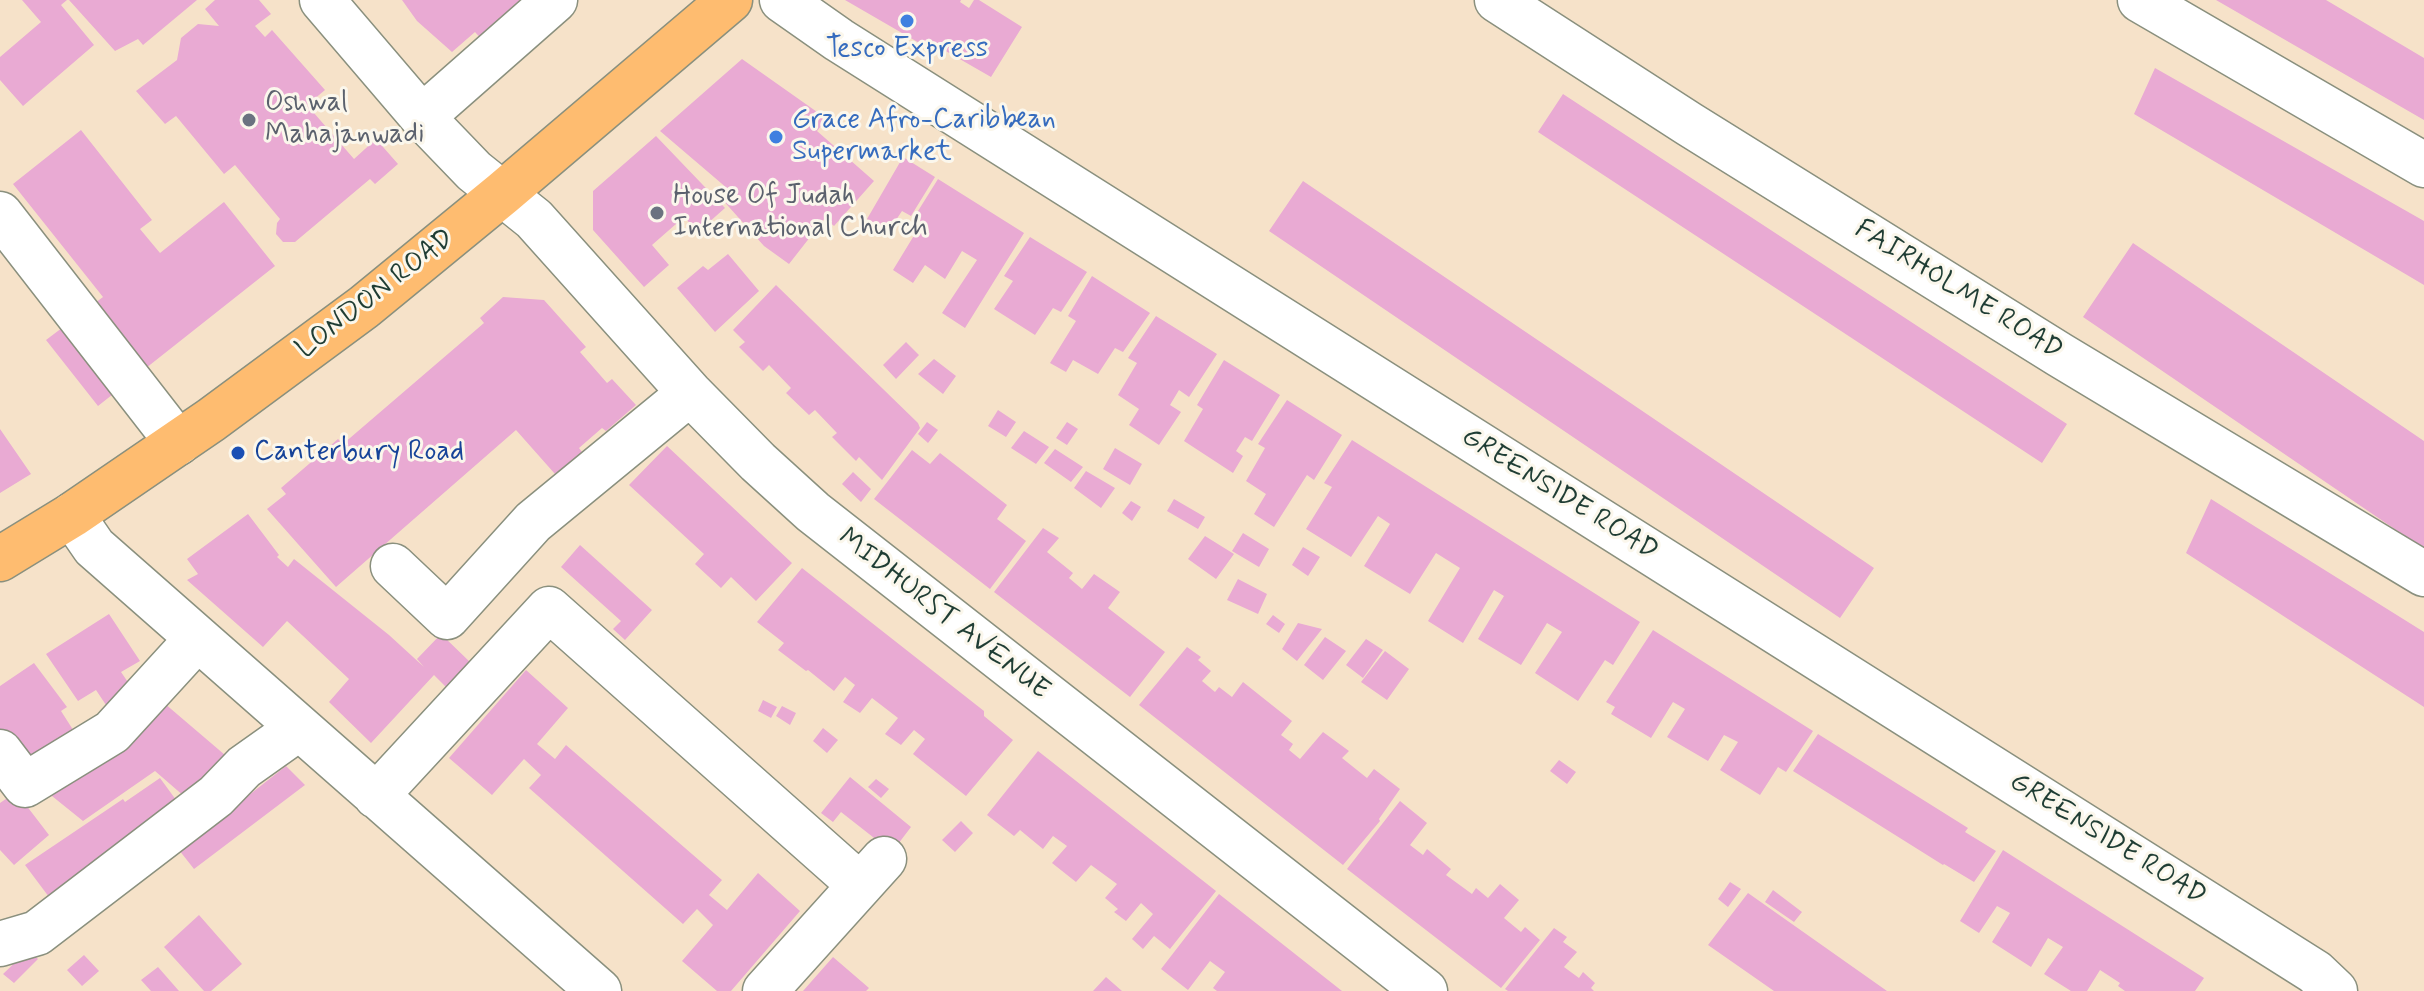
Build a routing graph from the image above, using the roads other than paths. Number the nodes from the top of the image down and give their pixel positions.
1 (322, 0) edge
2 (555, 0) edge
3 (730, 0) edge
4 (782, 0) edge
5 (1497, 0) edge
6 (2140, 0) edge
7 (422, 117) junction
8 (2424, 165) edge
9 (503, 193) junction
10 (0, 214) edge
11 (690, 393) junction
12 (178, 443) junction
13 (72, 515) junction
14 (0, 559) edge
15 (393, 566) dead end
16 (2424, 574) edge
17 (197, 639) junction
18 (299, 728) junction
19 (0, 752) edge
20 (376, 796) junction
21 (0, 944) edge
22 (599, 991) edge
23 (765, 991) edge
24 (1425, 991) edge
25 (2335, 991) edge

1 - 7 street, MIDHURST AVENUE
2 - 7 street
3 - 9 main road, LONDON ROAD
4 - 25 street, GREENSIDE ROAD
5 - 16 street, FAIRHOLME ROAD
6 - 8 street
7 - 9 street, MIDHURST AVENUE
9 - 11 street, MIDHURST AVENUE
9 - 12 main road, LONDON ROAD
10 - 12 street
11 - 15 street
11 - 24 street, MIDHURST AVENUE
12 - 13 main road, LONDON ROAD
13 - 14 main road, LONDON ROAD
13 - 17 street
17 - 18 street
17 - 19 street
18 - 20 street
18 - 21 street
20 - 22 street
20 - 23 street

